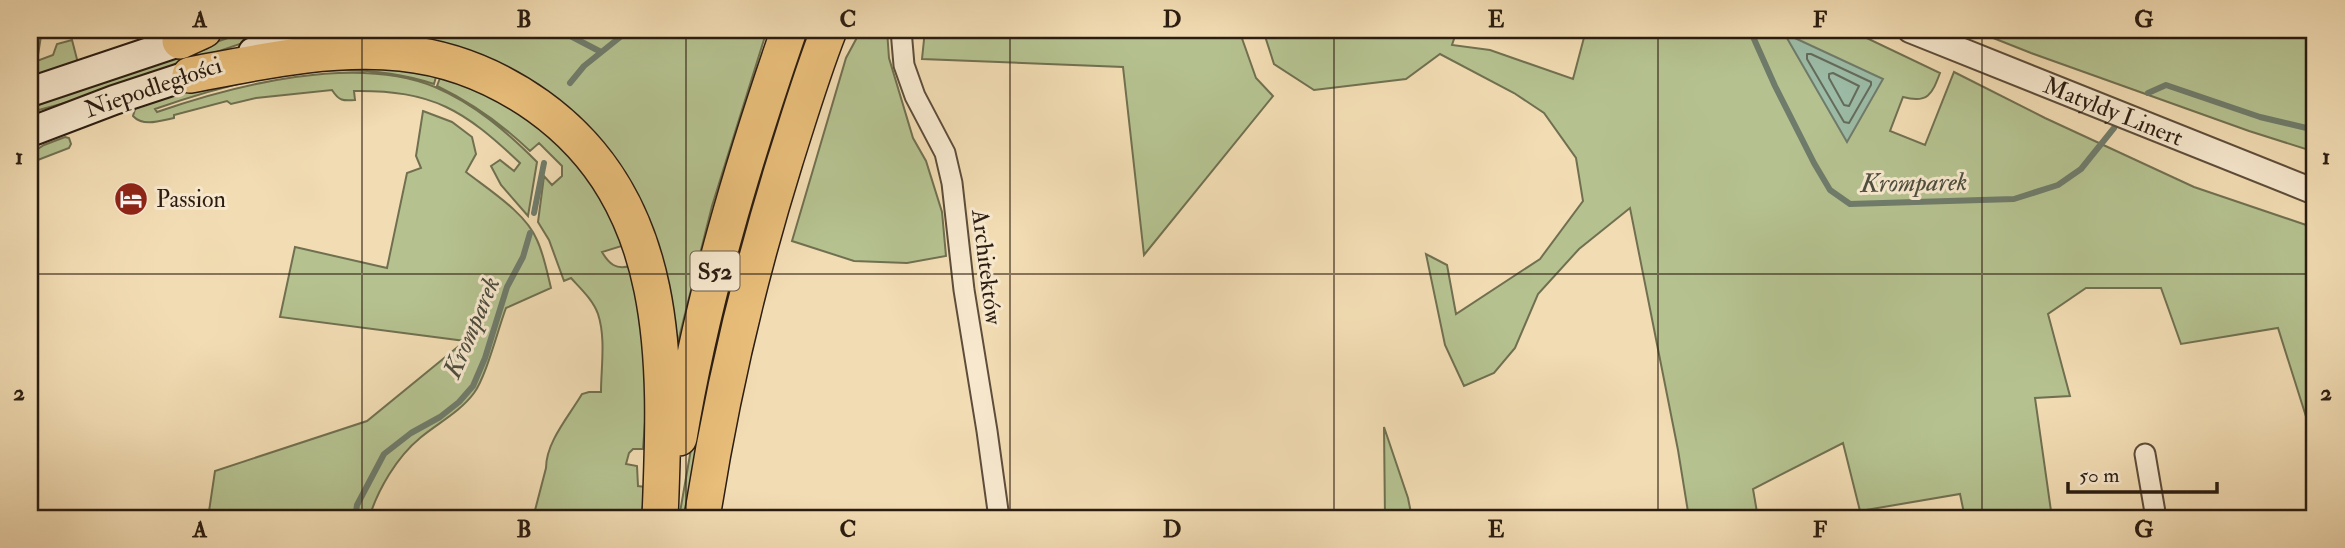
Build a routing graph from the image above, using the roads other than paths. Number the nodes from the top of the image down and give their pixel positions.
1 (217, 30) edge
2 (317, 30) edge
3 (789, 30) edge
4 (829, 30) edge
5 (901, 30) edge
6 (1910, 30) edge
7 (192, 35) edge
8 (190, 75) junction
9 (30, 92) edge
10 (30, 132) edge
11 (2315, 192) edge
12 (2144, 454) dead end
13 (663, 518) edge
14 (702, 518) edge
15 (999, 518) edge
16 (2156, 518) edge

1 - 7 main road, Niepodległości
2 - 8 main road, Niepodległości
3 - 13 highway, S52
4 - 14 highway, S52
5 - 15 street, Architektów
6 - 11 street, Matyldy Linert
7 - 9 main road, Niepodległości
8 - 10 main road, Niepodległości
8 - 13 highway
12 - 16 street

